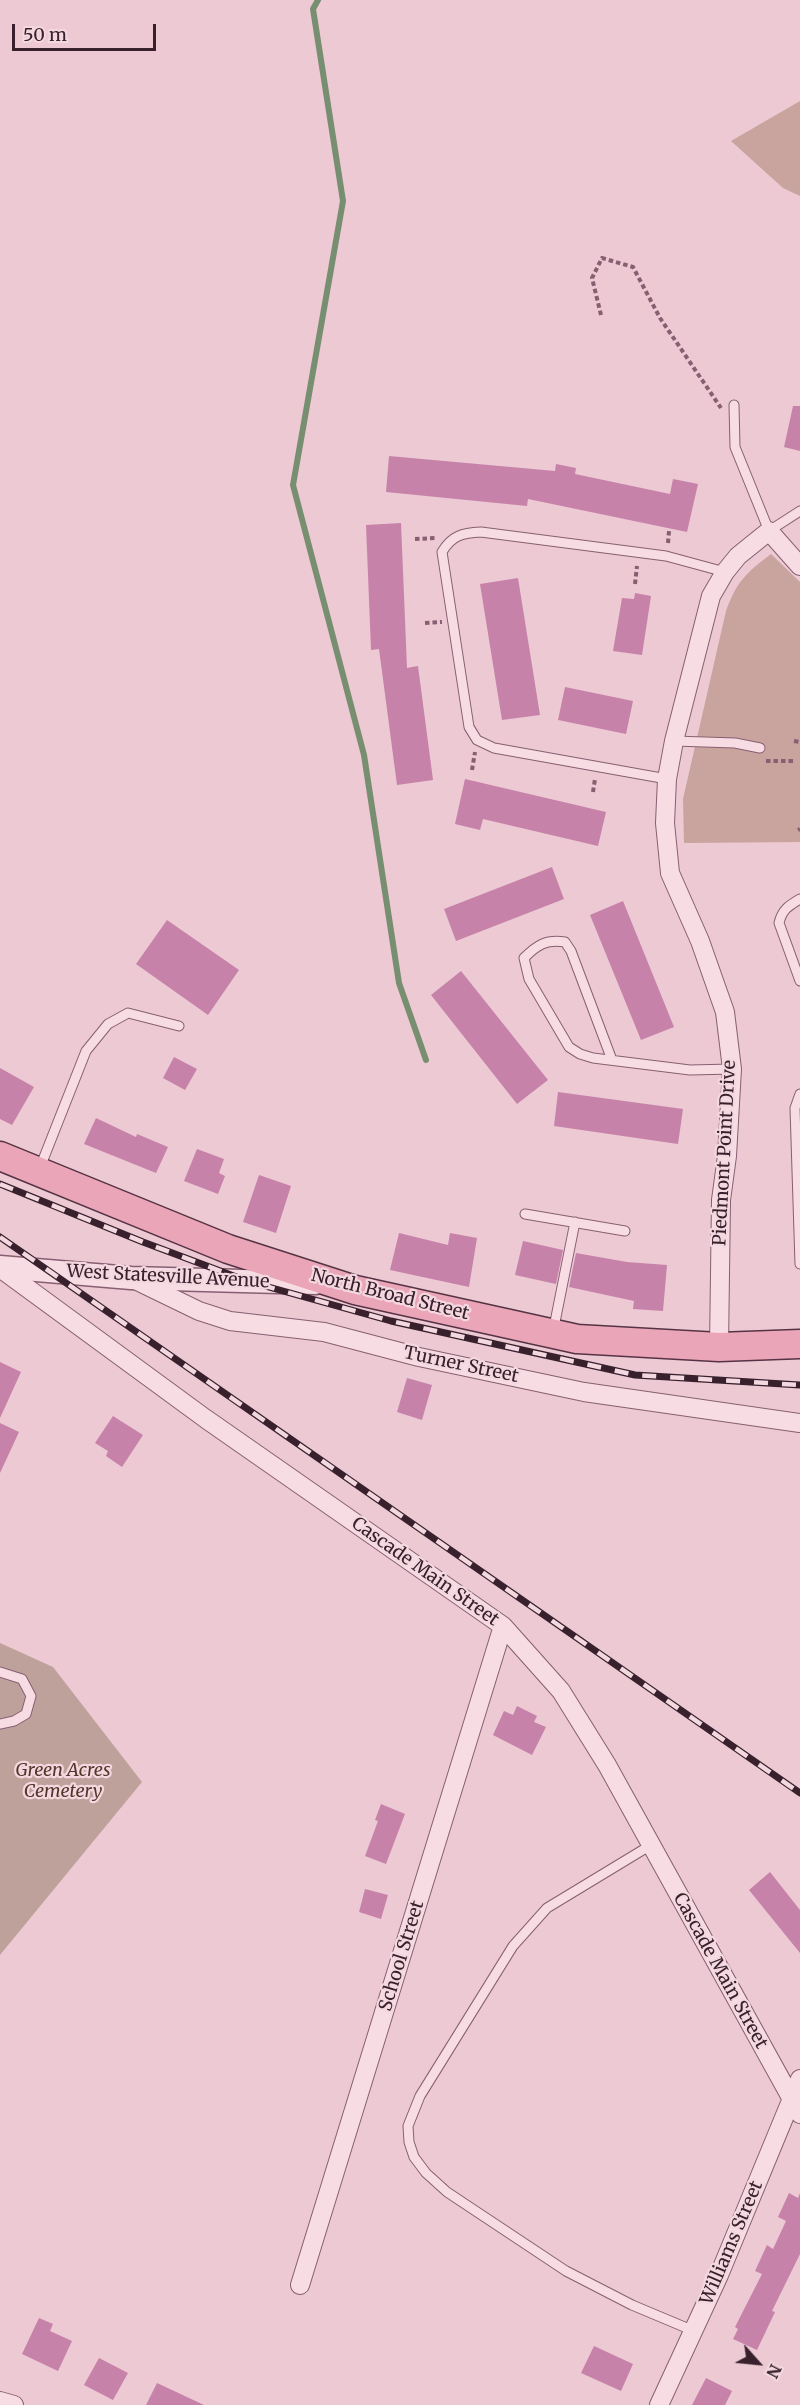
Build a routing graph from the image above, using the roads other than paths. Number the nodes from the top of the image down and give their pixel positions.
1 (734, 405) dead end
2 (800, 512) edge
3 (768, 531) junction
4 (800, 566) edge
5 (725, 572) junction
6 (674, 741) junction
7 (760, 748) dead end
8 (667, 779) junction
9 (800, 899) edge
10 (800, 981) edge
11 (179, 1026) dead end
12 (612, 1060) junction
13 (732, 1069) junction
14 (800, 1094) edge
15 (0, 1156) edge
16 (39, 1172) junction
17 (525, 1214) dead end
18 (575, 1222) junction
19 (625, 1231) dead end
20 (800, 1261) edge
21 (0, 1267) edge
22 (131, 1278) junction
23 (335, 1284) junction
24 (553, 1334) junction
25 (800, 1344) edge
26 (719, 1347) junction
27 (800, 1423) edge
28 (503, 1626) junction
29 (0, 1672) edge
30 (0, 1724) edge
31 (651, 1845) junction
32 (800, 2079) edge
33 (796, 2107) edge
34 (300, 2285) dead end
35 (693, 2331) junction
36 (0, 2402) edge
37 (14, 2405) edge
38 (659, 2405) edge

1 - 3 lane
2 - 3 lane
3 - 4 street
3 - 5 street, Piedmont Point Drive
5 - 6 street, Piedmont Point Drive
5 - 8 lane
6 - 7 lane
6 - 8 street, Piedmont Point Drive
8 - 13 street, Piedmont Point Drive
9 - 10 lane
11 - 16 lane
12 - 12 lane
12 - 13 lane
13 - 26 street, Piedmont Point Drive
14 - 20 lane
15 - 16 main road, North Broad Street
16 - 23 main road, North Broad Street
17 - 18 lane
18 - 19 lane
18 - 24 lane
21 - 22 street, West Statesville Avenue
21 - 28 street, Cascade Main Street
22 - 23 street, West Statesville Avenue
22 - 27 street, Turner Street
23 - 24 main road, North Broad Street
24 - 26 main road, North Broad Street
25 - 26 main road, North Broad Street
28 - 31 street, Cascade Main Street
28 - 34 street, School Street
29 - 30 lane
31 - 33 street, Cascade Main Street
31 - 35 lane
32 - 33 street, Williams Street
33 - 35 street, Williams Street
35 - 38 street, Williams Street
36 - 37 street

